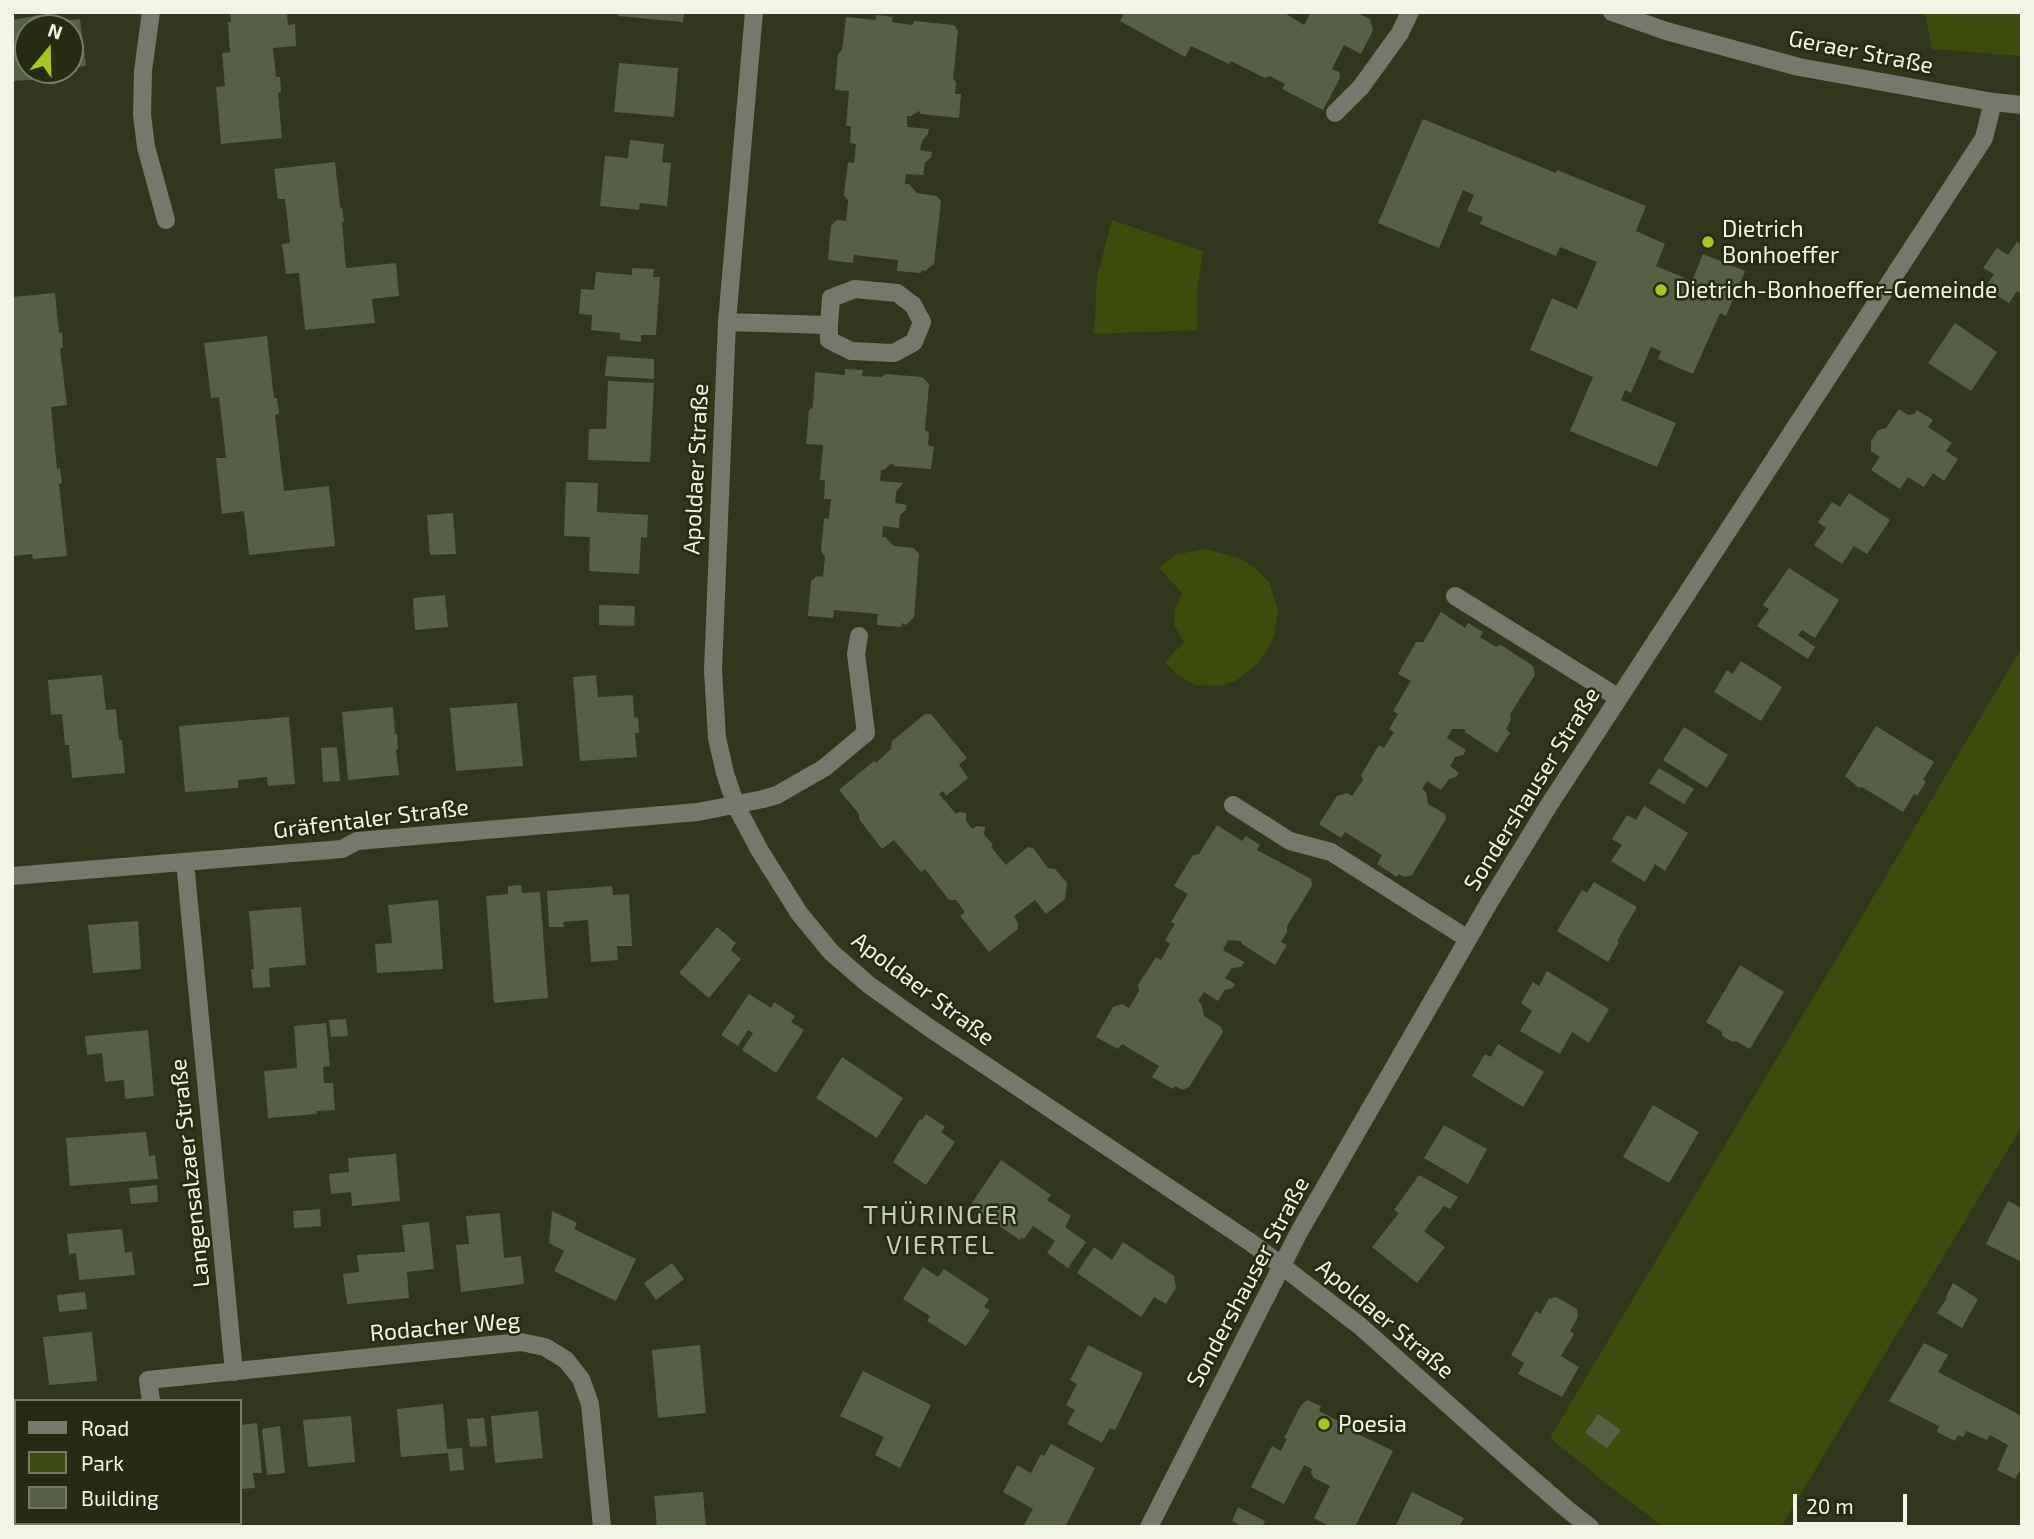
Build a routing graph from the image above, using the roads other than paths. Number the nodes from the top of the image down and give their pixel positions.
1 (151, 12) edge
2 (754, 12) edge
3 (1410, 12) edge
4 (1612, 12) edge
5 (1993, 102) junction
6 (2022, 105) edge
7 (1335, 113) dead end
8 (166, 220) dead end
9 (727, 322) junction
10 (830, 325) junction
11 (1455, 596) dead end
12 (859, 636) dead end
13 (1619, 698) junction
14 (1233, 805) dead end
15 (736, 806) junction
16 (185, 862) junction
17 (12, 876) edge
18 (1468, 939) junction
19 (1282, 1266) junction
20 (234, 1372) junction
21 (151, 1399) edge
22 (602, 1527) edge
23 (1149, 1527) edge
24 (1590, 1527) edge

1 - 8 street
2 - 9 street, Apoldaer Straße
3 - 7 street
4 - 5 street, Geraer Straße
5 - 6 street, Geraer Straße
5 - 13 street, Sondershauser Straße
9 - 10 street
9 - 15 street, Apoldaer Straße
10 - 10 street
11 - 13 street
12 - 15 street, Gräfentaler Straße
13 - 18 street, Sondershauser Straße
14 - 18 street
15 - 16 street, Gräfentaler Straße
15 - 19 street, Apoldaer Straße
16 - 17 street, Gräfentaler Straße
16 - 20 street, Langensalzaer Straße
18 - 19 street, Sondershauser Straße
19 - 23 street, Sondershauser Straße
19 - 24 street, Apoldaer Straße
20 - 21 street
20 - 22 street, Rodacher Weg

